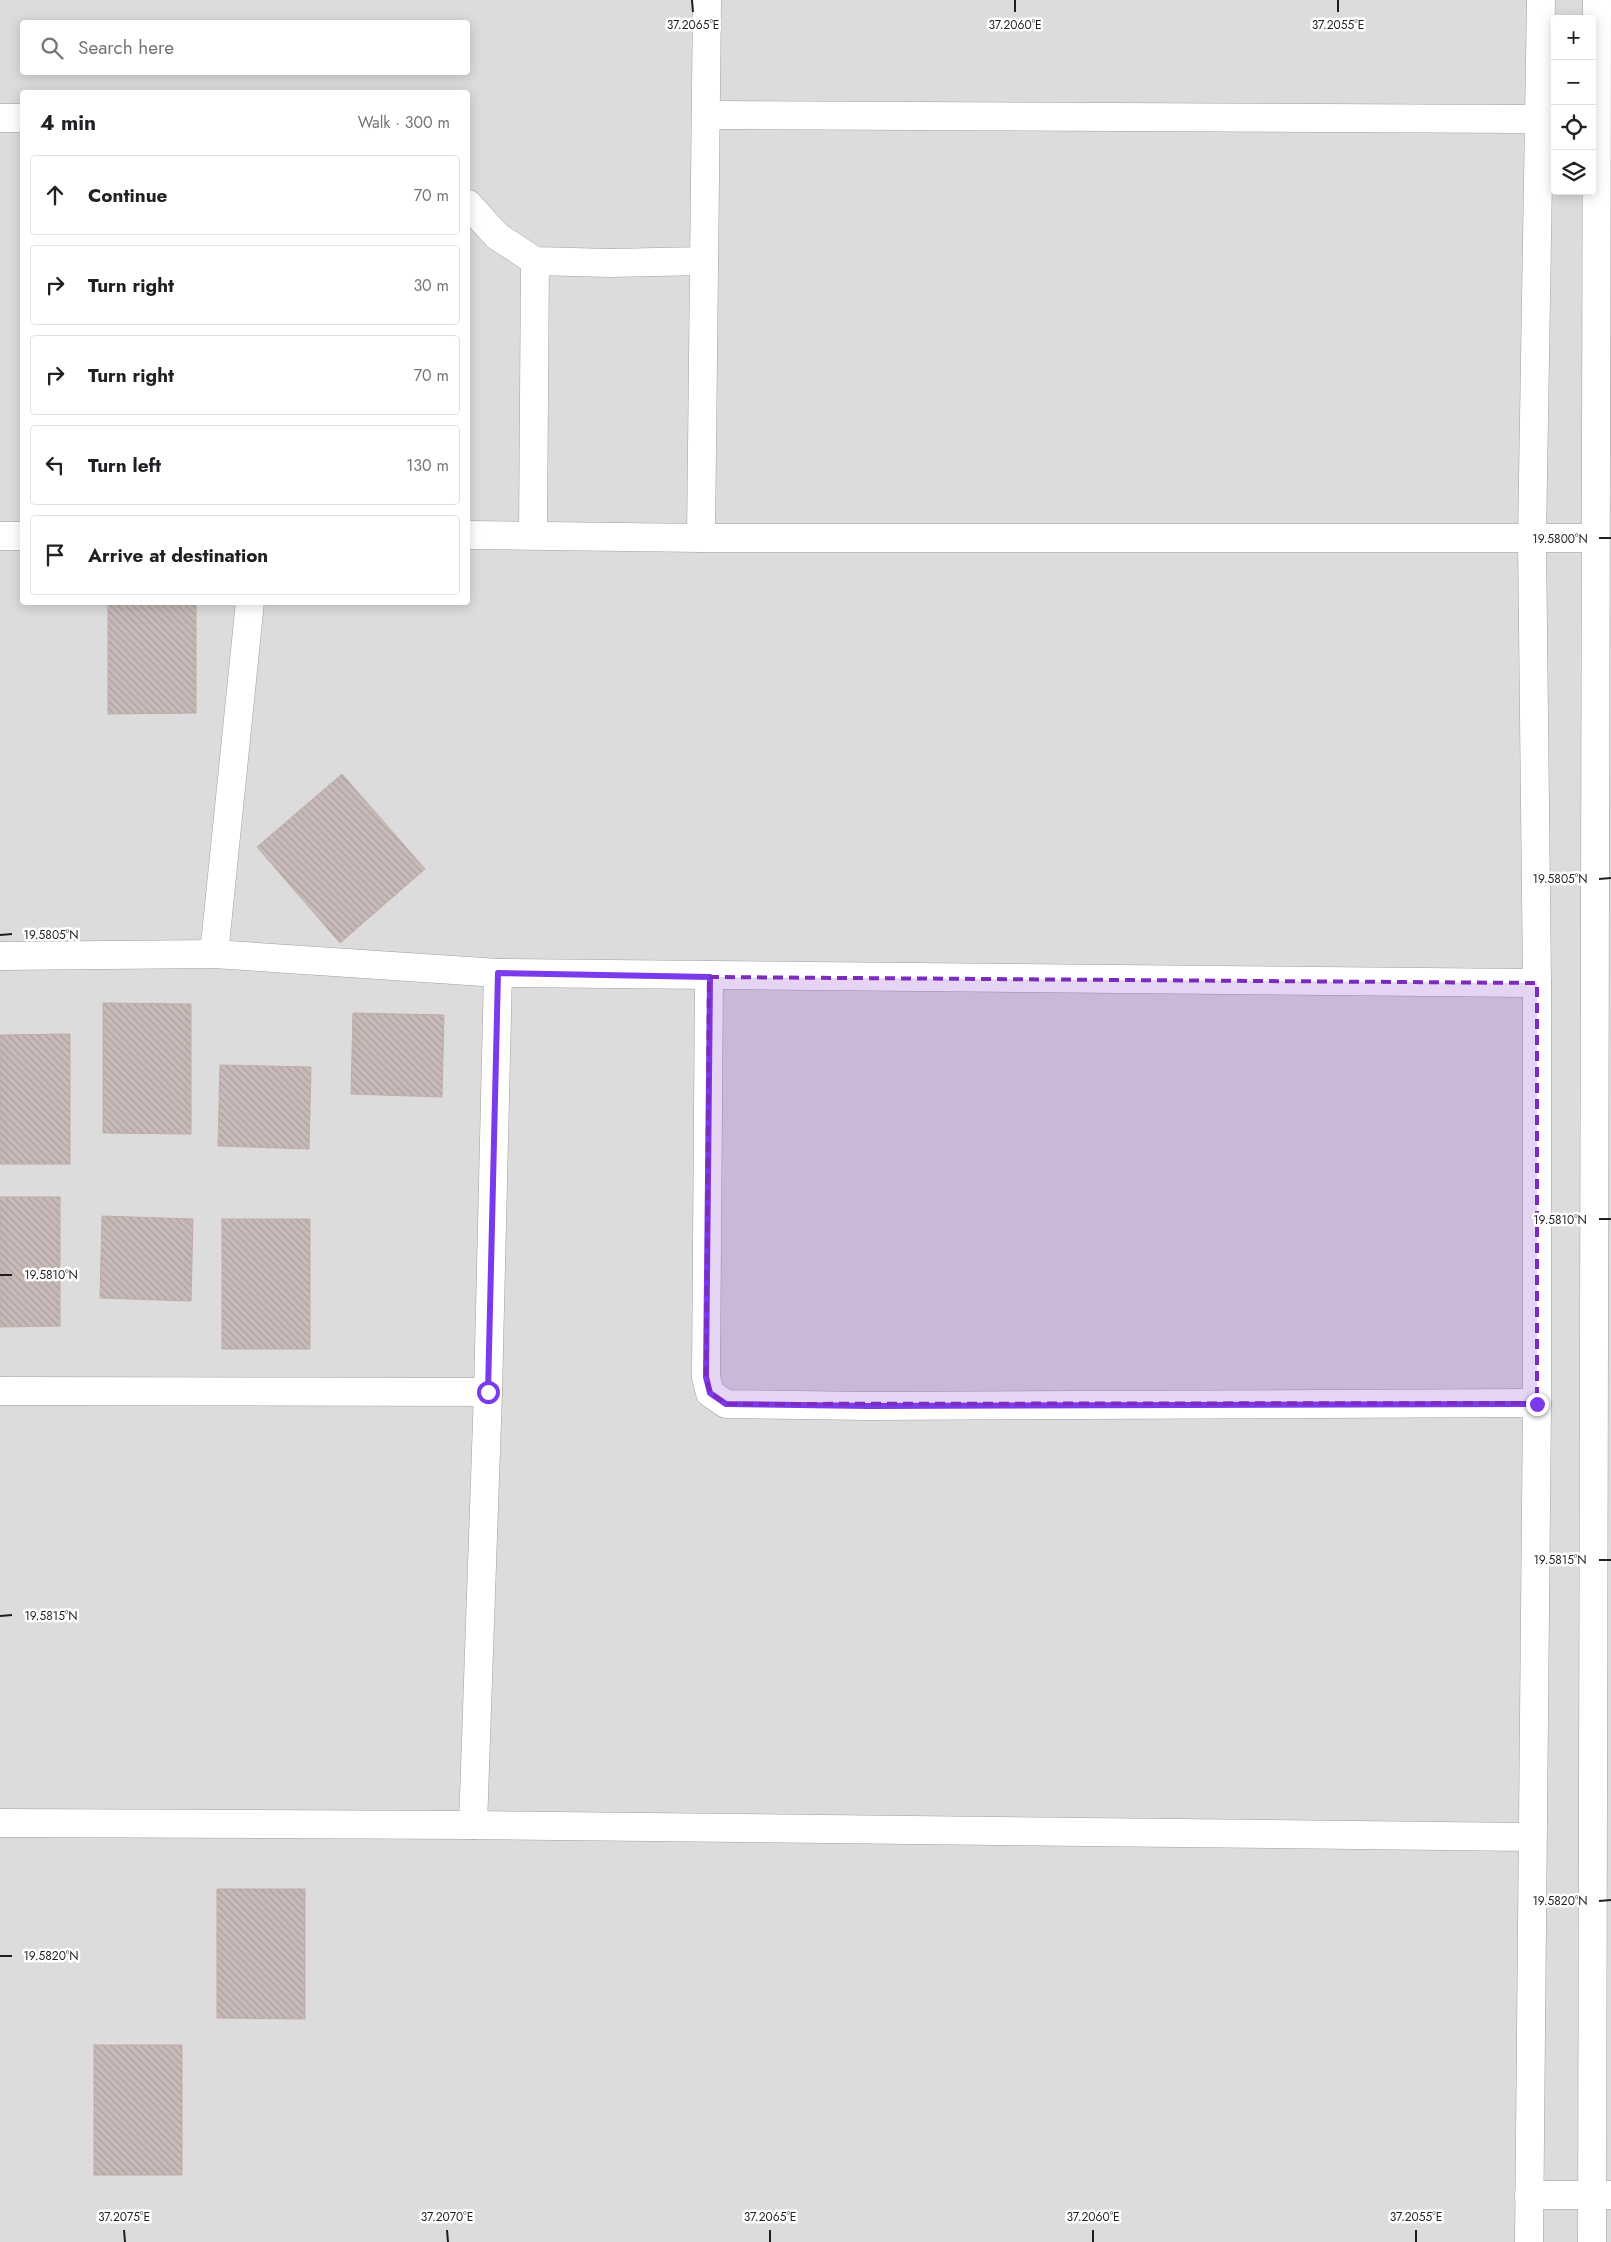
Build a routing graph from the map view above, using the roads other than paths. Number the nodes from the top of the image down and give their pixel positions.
1 (707, 0) edge
2 (1541, 0) edge
3 (1597, 0) edge
4 (706, 115) junction
5 (0, 118) edge
6 (20, 118) edge
7 (1540, 119) junction
8 (1603, 203) edge
9 (470, 206) edge
10 (535, 261) junction
11 (704, 262) junction
12 (470, 535) edge
13 (533, 535) junction
14 (0, 536) edge
15 (20, 536) edge
16 (701, 538) junction
17 (1594, 538) junction
18 (1532, 539) junction
19 (1604, 572) edge
20 (250, 605) edge
21 (214, 954) junction
22 (0, 956) edge
23 (498, 973) junction
24 (710, 977) junction
25 (1538, 983) junction
26 (0, 1392) edge
27 (488, 1392) junction
28 (1537, 1404) junction
29 (0, 1823) edge
30 (473, 1825) junction
31 (1532, 1837) junction
32 (1529, 2195) junction
33 (1602, 2195) edge
34 (1529, 2242) edge
35 (1592, 2242) edge

1 - 4 street
2 - 7 street
3 - 8 street
4 - 7 street
4 - 11 street
5 - 6 street
7 - 18 street
8 - 17 street
9 - 10 street
10 - 11 street
10 - 13 street
11 - 16 street
12 - 13 street
13 - 16 street
14 - 15 street
16 - 18 street
17 - 18 street
17 - 19 street
18 - 25 street
19 - 33 street
20 - 21 street
21 - 22 street
21 - 23 street
23 - 24 street
23 - 27 street
24 - 25 street
24 - 28 street
25 - 28 street
26 - 27 street
27 - 30 street
28 - 31 street
29 - 30 street
30 - 31 street
31 - 32 street
32 - 33 street
32 - 34 street
33 - 35 street

